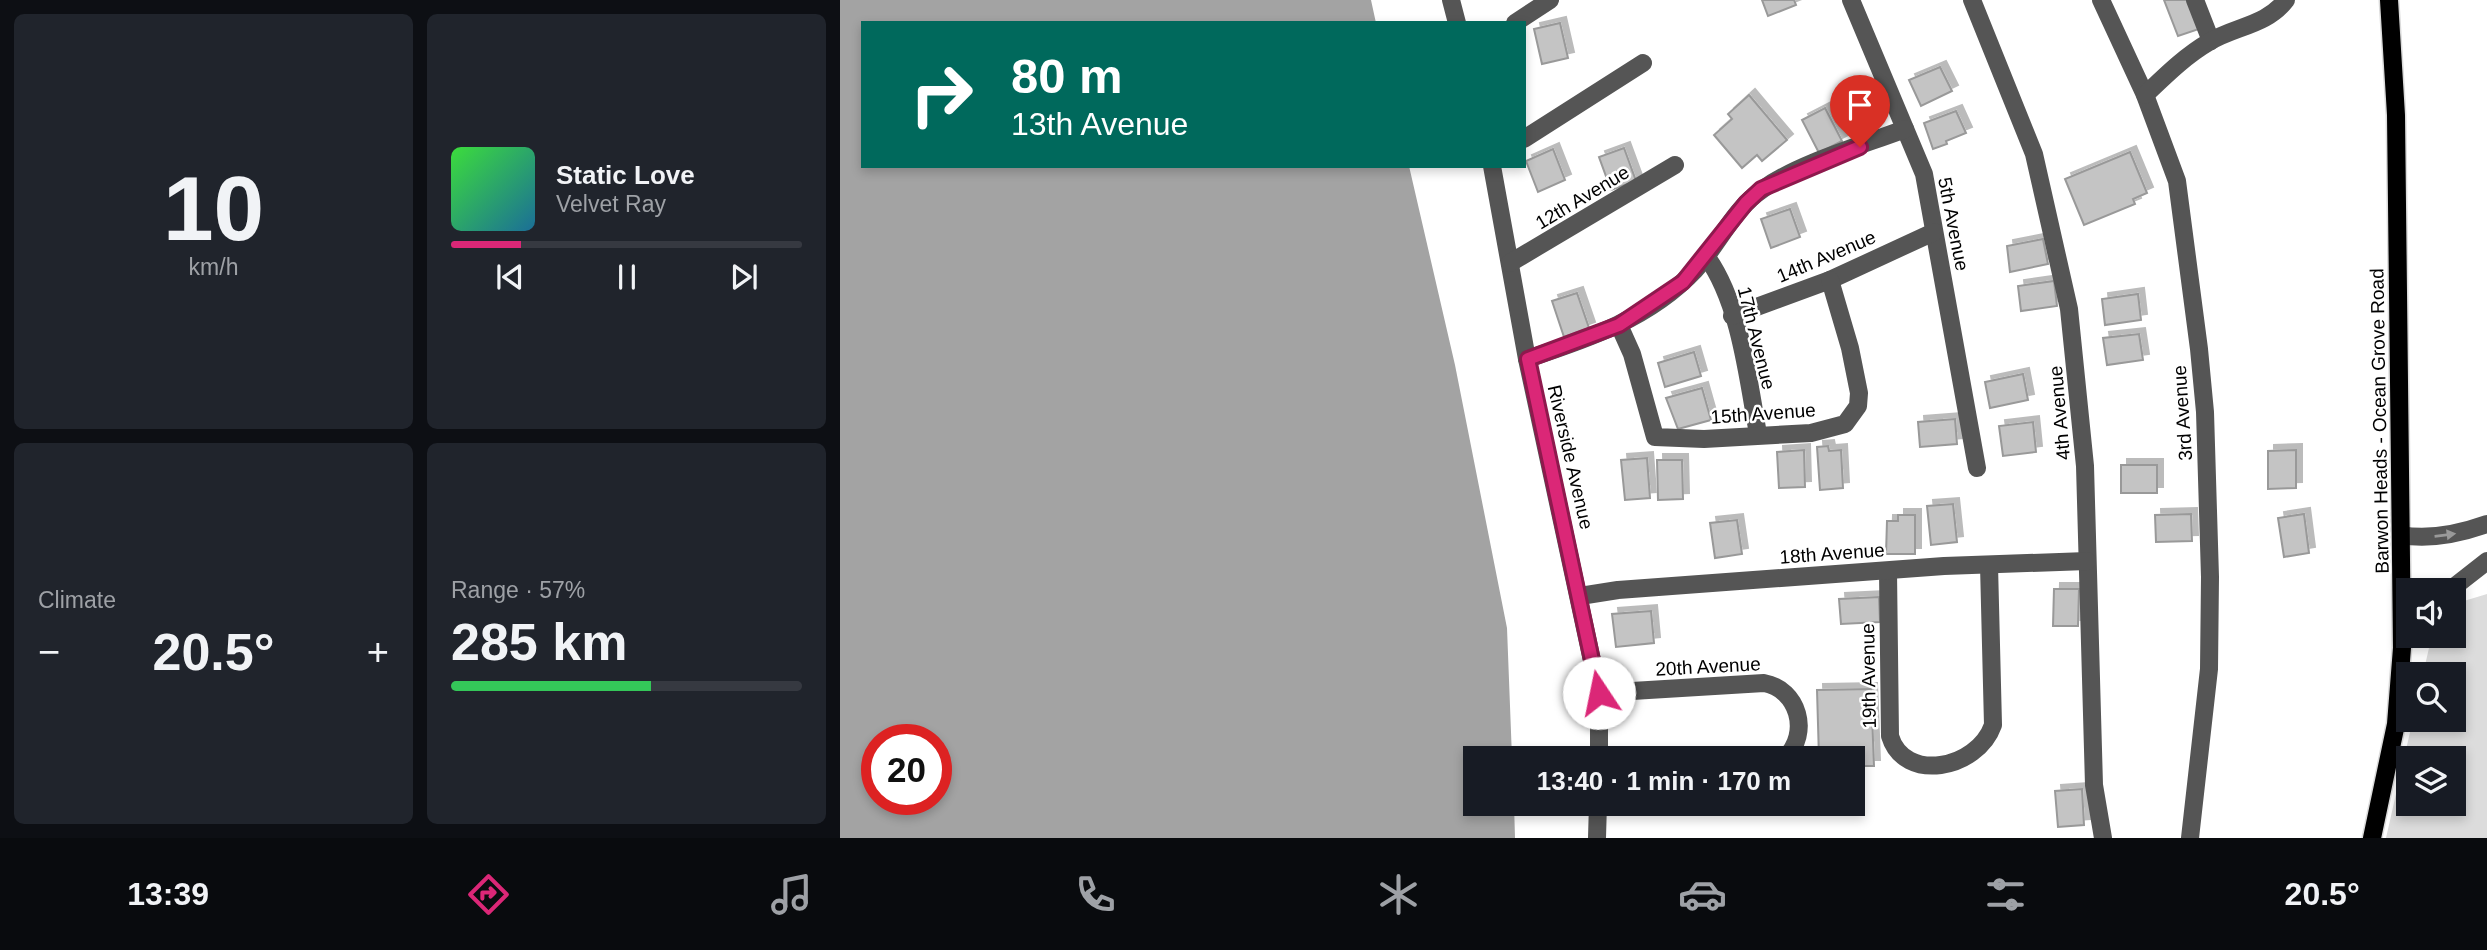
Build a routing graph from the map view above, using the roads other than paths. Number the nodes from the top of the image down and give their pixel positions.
1 (1451, 0) edge
2 (1550, 0) edge
3 (1851, 0) edge
4 (1972, 0) edge
5 (2101, 0) edge
6 (2195, 0) edge
7 (2286, 0) edge
8 (2389, 0) edge
9 (1456, 21) edge
10 (1518, 21) edge
11 (2211, 41) junction
12 (1643, 63) dead end
13 (2145, 95) junction
14 (1905, 129) junction
15 (1526, 138) edge
16 (1675, 165) dead end
17 (1492, 168) edge
18 (1934, 232) junction
19 (1706, 256) junction
20 (1510, 263) junction
21 (1830, 279) junction
22 (1732, 316) junction
23 (1619, 325) junction
24 (1528, 359) junction
25 (1758, 434) junction
26 (1977, 468) dead end
27 (2487, 524) edge
28 (2401, 535) junction
29 (2087, 561) junction
30 (2487, 561) edge
31 (1989, 565) junction
32 (1888, 571) junction
33 (2403, 578) edge
34 (2465, 578) edge
35 (1580, 596) junction
36 (2406, 648) edge
37 (1599, 693) junction
38 (1599, 746) edge
39 (1795, 746) edge
40 (1598, 816) edge
41 (1597, 838) edge
42 (2103, 838) edge
43 (2190, 838) edge
44 (2372, 838) edge

1 - 9 street
2 - 10 street
3 - 14 street, 5th Avenue
4 - 29 street, 4th Avenue
5 - 13 street, 3rd Avenue
6 - 11 street
7 - 11 street
8 - 28 main road, Barwon Heads - Ocean Grove Road
11 - 13 street
12 - 15 street
13 - 43 street, 3rd Avenue
14 - 18 street, 5th Avenue
14 - 19 street
16 - 20 street, 12th Avenue
17 - 20 street, Riverside Avenue
18 - 21 street, 14th Avenue
18 - 26 street, 5th Avenue
19 - 22 street, 17th Avenue
19 - 23 street
20 - 24 street, Riverside Avenue
21 - 22 street, 14th Avenue
21 - 25 street, 15th Avenue
22 - 25 street, 17th Avenue
23 - 24 street
23 - 25 street, 15th Avenue
24 - 35 street, Riverside Avenue
28 -> 27 street
28 - 33 main road, Barwon Heads - Ocean Grove Road
29 - 31 street, 18th Avenue
29 - 42 street, 4th Avenue
30 - 34 street
31 - 32 street, 18th Avenue
31 - 32 street, 19th Avenue
32 - 35 street, 18th Avenue
35 - 37 street, Riverside Avenue
36 - 44 main road, Barwon Heads - Ocean Grove Road
37 - 38 street, Riverside Avenue
37 - 39 street, 20th Avenue
40 - 41 street

